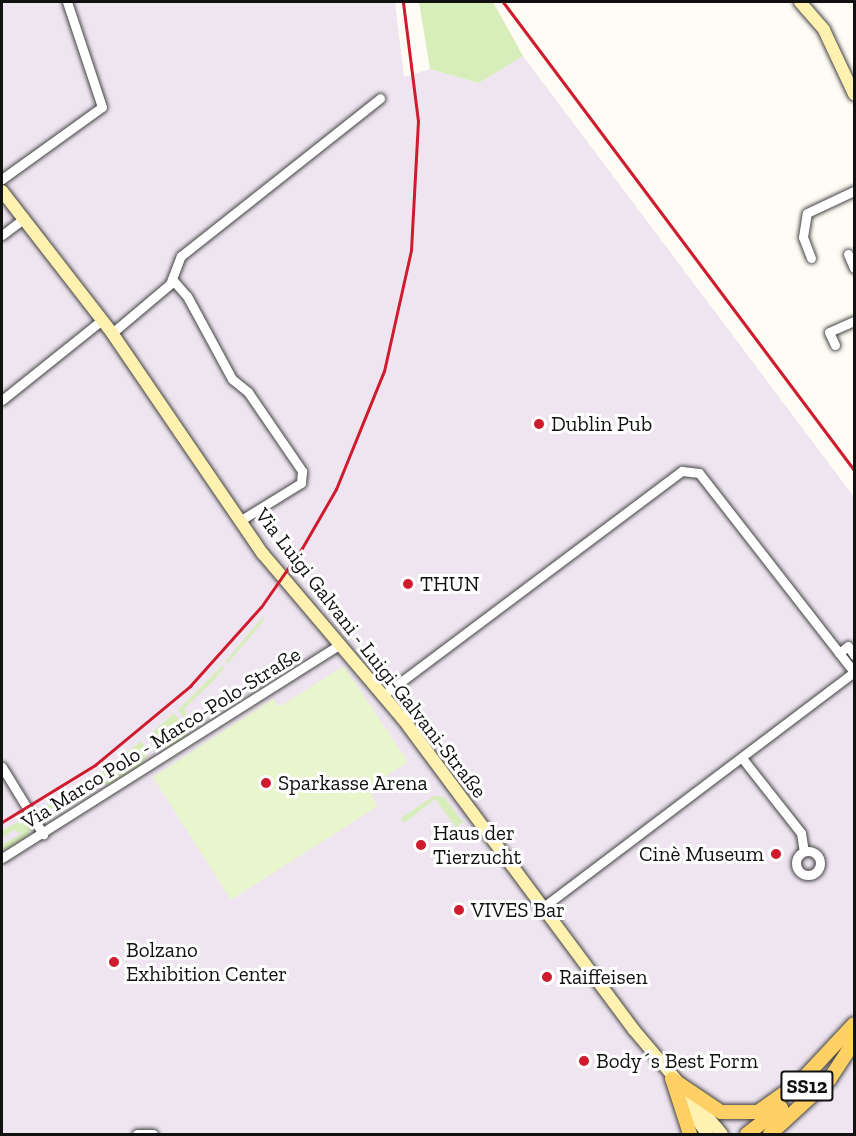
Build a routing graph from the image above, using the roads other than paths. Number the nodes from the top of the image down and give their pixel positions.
1 (67, 2) edge
2 (800, 2) edge
3 (855, 94) edge
4 (380, 98) dead end
5 (2, 179) edge
6 (2, 191) edge
7 (855, 191) edge
8 (23, 219) junction
9 (2, 235) edge
10 (848, 254) dead end
11 (811, 258) dead end
12 (855, 268) edge
13 (172, 279) junction
14 (102, 320) junction
15 (855, 321) edge
16 (112, 333) junction
17 (835, 345) dead end
18 (2, 400) edge
19 (241, 520) junction
20 (339, 645) junction
21 (839, 653) junction
22 (855, 655) edge
23 (382, 696) junction
24 (742, 758) junction
25 (2, 767) edge
26 (43, 834) junction
27 (804, 851) dead end
28 (2, 858) edge
29 (543, 907) junction
30 (855, 1025) edge
31 (855, 1042) edge
32 (672, 1079) junction
33 (817, 1092) junction
34 (137, 1134) edge
35 (153, 1134) edge
36 (690, 1134) edge
37 (707, 1134) edge
38 (722, 1134) edge
39 (747, 1134) edge
40 (770, 1134) edge
41 (779, 1134) edge

1 - 5 street
2 - 3 main road
4 - 13 street
6 - 8 main road, Via Luigi Galvani - Luigi-Galvani-Straße
7 - 11 street
8 - 9 street
8 - 14 main road, Via Luigi Galvani - Luigi-Galvani-Straße
10 - 12 street
13 - 16 street
13 - 19 street
14 - 16 main road, Via Luigi Galvani - Luigi-Galvani-Straße
14 - 18 street
15 - 17 street
16 - 19 main road, Via Luigi Galvani - Luigi-Galvani-Straße
19 - 20 main road, Via Luigi Galvani - Luigi-Galvani-Straße
20 - 23 main road, Via Luigi Galvani - Luigi-Galvani-Straße
20 - 26 street, Via Marco Polo - Marco-Polo-Straße
21 - 22 street
21 - 23 street
21 - 24 street
23 - 29 main road, Via Luigi Galvani - Luigi-Galvani-Straße
24 - 27 street
24 - 29 street
25 - 26 street
26 - 28 street, Via Marco Polo - Marco-Polo-Straße
29 - 32 main road, Via Luigi Galvani - Luigi-Galvani-Straße
30 - 32 main road
30 - 39 main road, SS12
31 - 33 main road
32 - 36 main road
32 - 37 main road
32 - 38 main road
33 - 40 main road
33 - 41 main road
34 - 35 street

